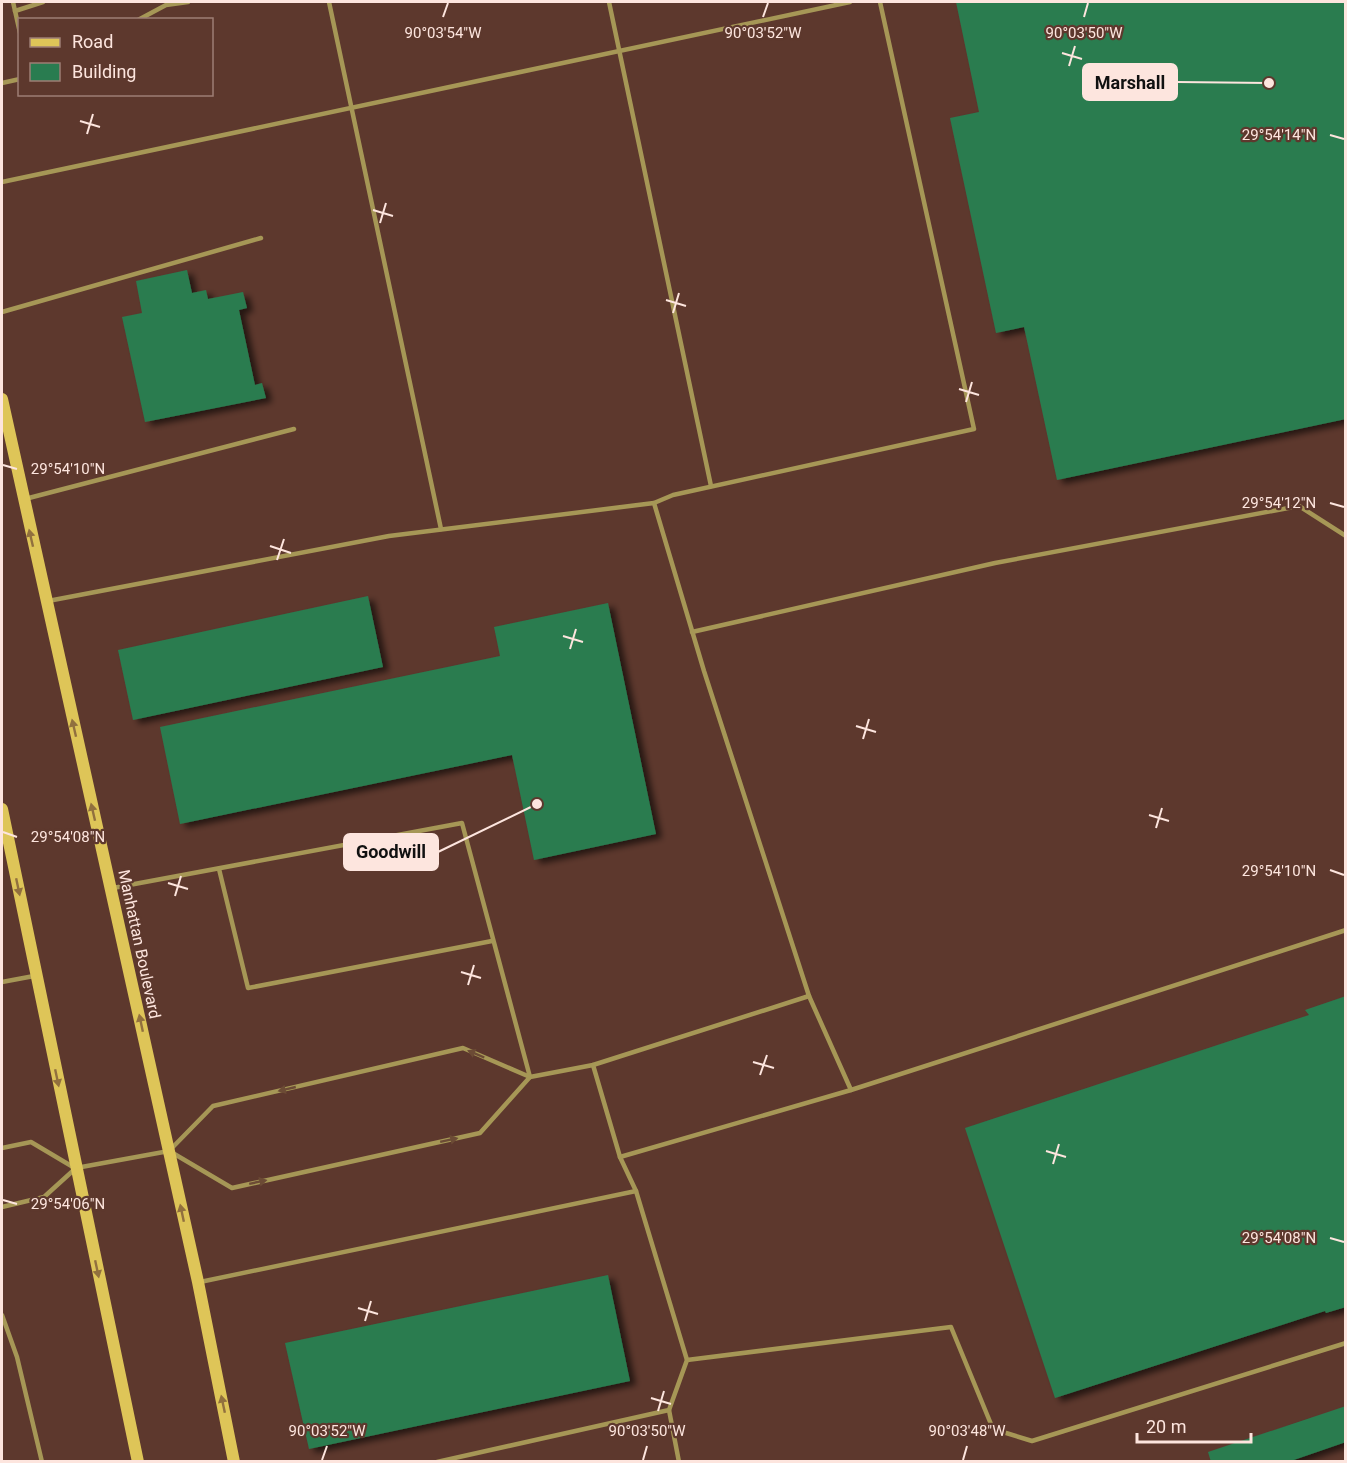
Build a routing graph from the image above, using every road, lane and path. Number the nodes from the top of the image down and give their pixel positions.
1 (13, 2) edge
2 (43, 2) edge
3 (188, 2) edge
4 (329, 2) edge
5 (609, 2) edge
6 (850, 2) edge
7 (880, 2) edge
8 (165, 3) edge
9 (15, 11) junction
10 (141, 18) edge
11 (18, 24) edge
12 (620, 52) junction
13 (18, 79) edge
14 (2, 83) edge
15 (351, 108) junction
16 (2, 182) edge
17 (261, 238) dead end
18 (2, 312) edge
19 (2, 399) edge
20 (294, 429) dead end
21 (711, 486) junction
22 (22, 500) junction
23 (654, 503) junction
24 (441, 530) junction
25 (1346, 536) edge
26 (46, 601) junction
27 (692, 632) junction
28 (2, 809) edge
29 (219, 868) junction
30 (111, 889) junction
31 (1346, 930) edge
32 (492, 941) junction
33 (36, 975) junction
34 (2, 982) edge
35 (809, 996) junction
36 (593, 1065) junction
37 (530, 1077) junction
38 (851, 1090) junction
39 (2, 1148) edge
40 (169, 1151) junction
41 (620, 1157) junction
42 (76, 1168) junction
43 (636, 1191) junction
44 (2, 1207) edge
45 (198, 1282) junction
46 (2, 1315) edge
47 (1346, 1343) edge
48 (687, 1360) junction
49 (669, 1410) junction
50 (42, 1461) edge
51 (138, 1461) edge
52 (234, 1461) edge
53 (437, 1461) edge
54 (679, 1461) edge

1 - 9 lane
2 - 9 lane
3 - 8 lane
4 - 15 lane
5 - 12 lane
6 - 12 lane
7 - 21 lane
8 - 10 lane
9 - 11 lane
12 - 15 lane
12 - 21 lane
13 - 14 lane
15 - 16 lane
15 - 24 lane
17 - 18 lane
19 - 22 street, Manhattan Boulevard
20 - 22 lane
21 - 23 lane
26 -> 22 street, Manhattan Boulevard
23 - 24 lane
23 - 27 lane
24 - 26 lane
25 - 27 lane
30 -> 26 street, Manhattan Boulevard
27 - 35 lane
28 -> 33 street
29 - 30 lane
29 - 32 lane
29 - 32 lane
40 -> 30 street, Manhattan Boulevard
31 - 38 lane
32 - 37 lane
33 - 34 lane
33 -> 42 street
35 - 36 lane
35 - 38 lane
36 - 37 lane
36 - 41 lane
37 -> 40 lane
40 -> 37 lane
38 - 41 lane
39 - 42 lane
40 - 42 lane
45 -> 40 street, Manhattan Boulevard
41 - 43 lane
42 - 44 lane
42 -> 51 street
43 - 45 lane
43 - 48 lane
52 -> 45 street, Manhattan Boulevard
46 - 50 lane
47 - 48 lane
48 - 49 lane
49 - 53 lane
49 - 54 lane

